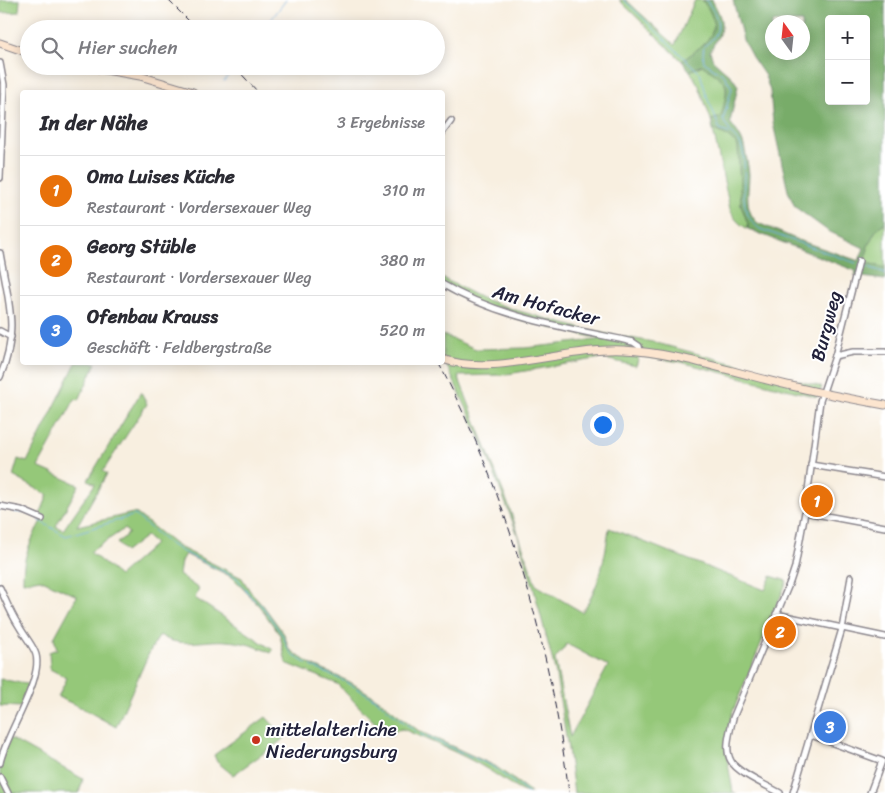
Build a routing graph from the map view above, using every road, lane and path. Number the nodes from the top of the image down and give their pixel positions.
1 (0, 43) edge
2 (20, 50) edge
3 (0, 63) edge
4 (134, 75) edge
5 (2, 85) edge
6 (186, 90) edge
7 (451, 121) dead end
8 (445, 129) edge
9 (0, 178) edge
10 (0, 253) edge
11 (858, 264) dead end
12 (445, 286) edge
13 (0, 331) edge
14 (11, 337) junction
15 (640, 351) junction
16 (885, 352) edge
17 (834, 356) junction
18 (445, 360) edge
19 (0, 377) edge
20 (822, 394) junction
21 (885, 405) edge
22 (811, 465) junction
23 (885, 477) edge
24 (0, 506) edge
25 (805, 512) junction
26 (42, 518) dead end
27 (885, 527) edge
28 (851, 577) dead end
29 (0, 588) edge
30 (776, 614) junction
31 (842, 629) junction
32 (885, 637) edge
33 (811, 735) junction
34 (0, 763) edge
35 (0, 777) edge
36 (8, 793) edge
37 (780, 793) edge
38 (793, 793) edge
39 (870, 793) edge

1 - 2 main road
3 - 5 street
4 - 6 main road
5 - 9 street
7 - 8 street
10 - 14 street
11 - 17 street, Burgweg
12 - 15 street, Am Hofacker
13 - 14 street
14 - 19 street
15 - 18 main road
15 - 20 main road
16 - 17 street
17 - 20 street, Burgweg
20 - 21 main road
20 - 22 street, Burgweg
22 - 23 street
22 - 25 street, Burgweg
24 - 26 street
25 - 27 street
25 - 30 street, Burgweg
28 - 31 street
29 - 34 street
30 - 31 street
30 - 37 street, Burgweg
31 - 32 street
31 - 33 street
33 - 38 street
33 - 39 street
35 - 36 street

